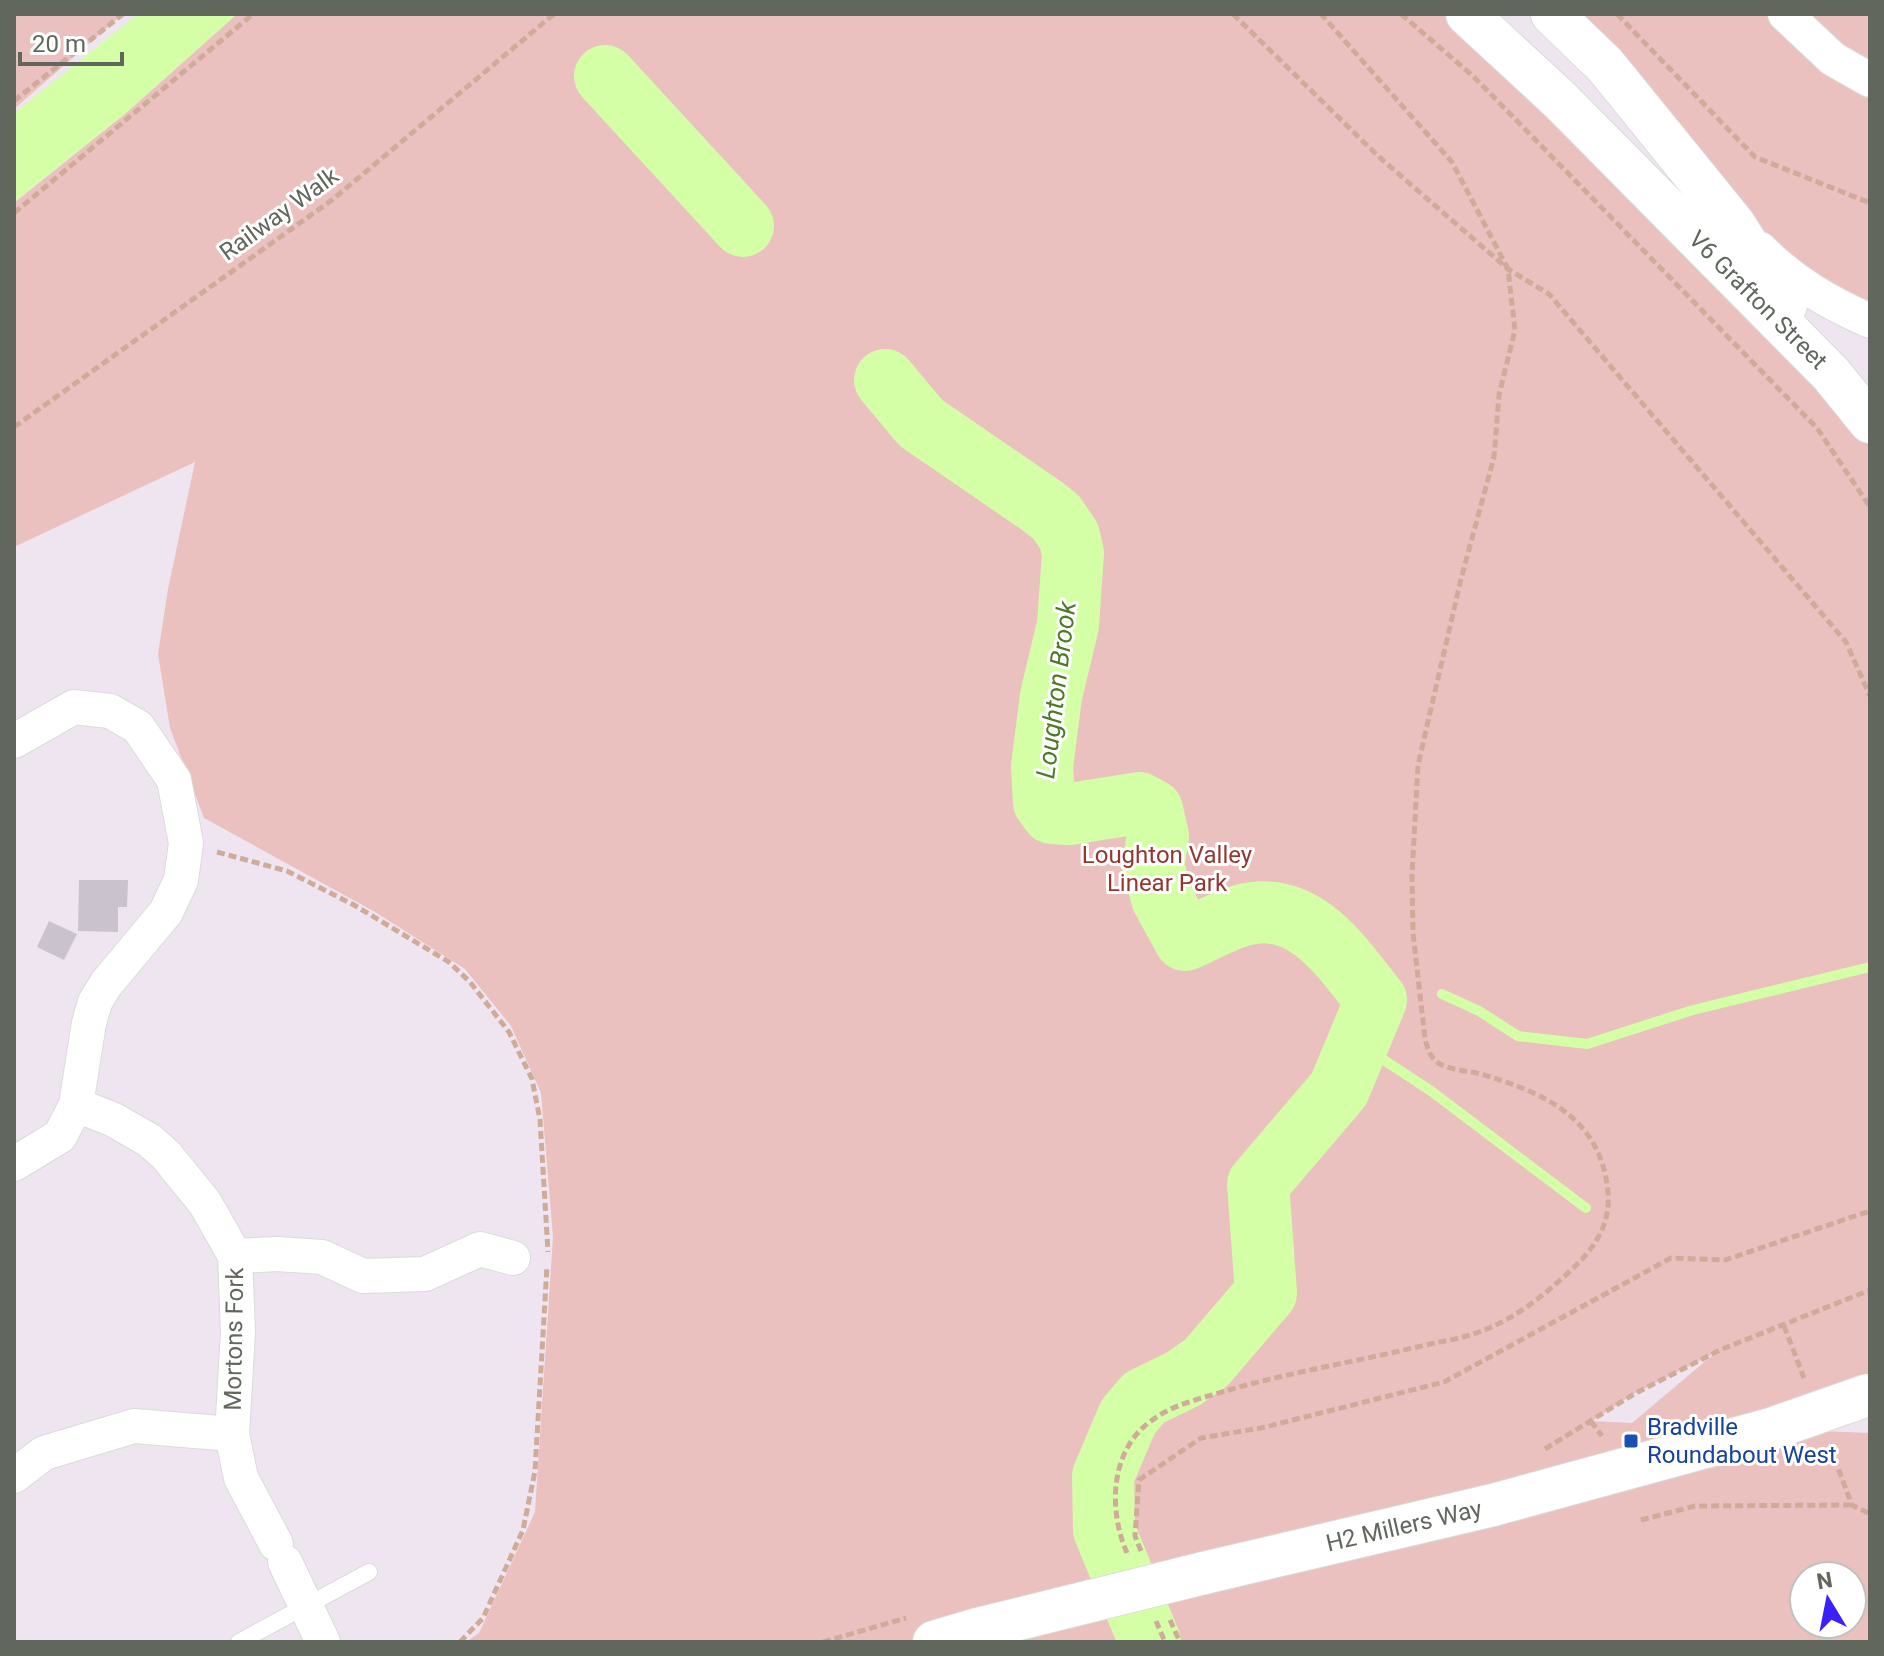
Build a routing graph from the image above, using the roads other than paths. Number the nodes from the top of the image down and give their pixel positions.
1 (1467, 14) edge
2 (1552, 14) edge
3 (1785, 14) edge
4 (1870, 80) edge
5 (1734, 224) junction
6 (1870, 321) edge
7 (1831, 374) junction
8 (1870, 422) edge
9 (14, 741) edge
10 (76, 1105) junction
11 (14, 1164) edge
12 (235, 1256) junction
13 (513, 1258) dead end
14 (1869, 1394) edge
15 (232, 1434) junction
16 (14, 1476) edge
17 (369, 1572) dead end
18 (307, 1605) junction
19 (921, 1630) edge
20 (239, 1642) edge
21 (323, 1642) edge

1 - 7 street, V6 Grafton Street
2 - 5 street, V6 Grafton Street
3 - 4 street
5 - 6 street
5 - 7 street, V6 Grafton Street
7 - 8 street
9 - 10 street
10 - 11 street
10 - 12 street, Mortons Fork
12 - 13 street
12 - 15 street, Mortons Fork
14 - 19 street, H2 Millers Way, bridge
15 - 16 street
15 - 18 street, Mortons Fork
17 - 18 lane
18 - 20 lane
18 - 21 street, Mortons Fork

